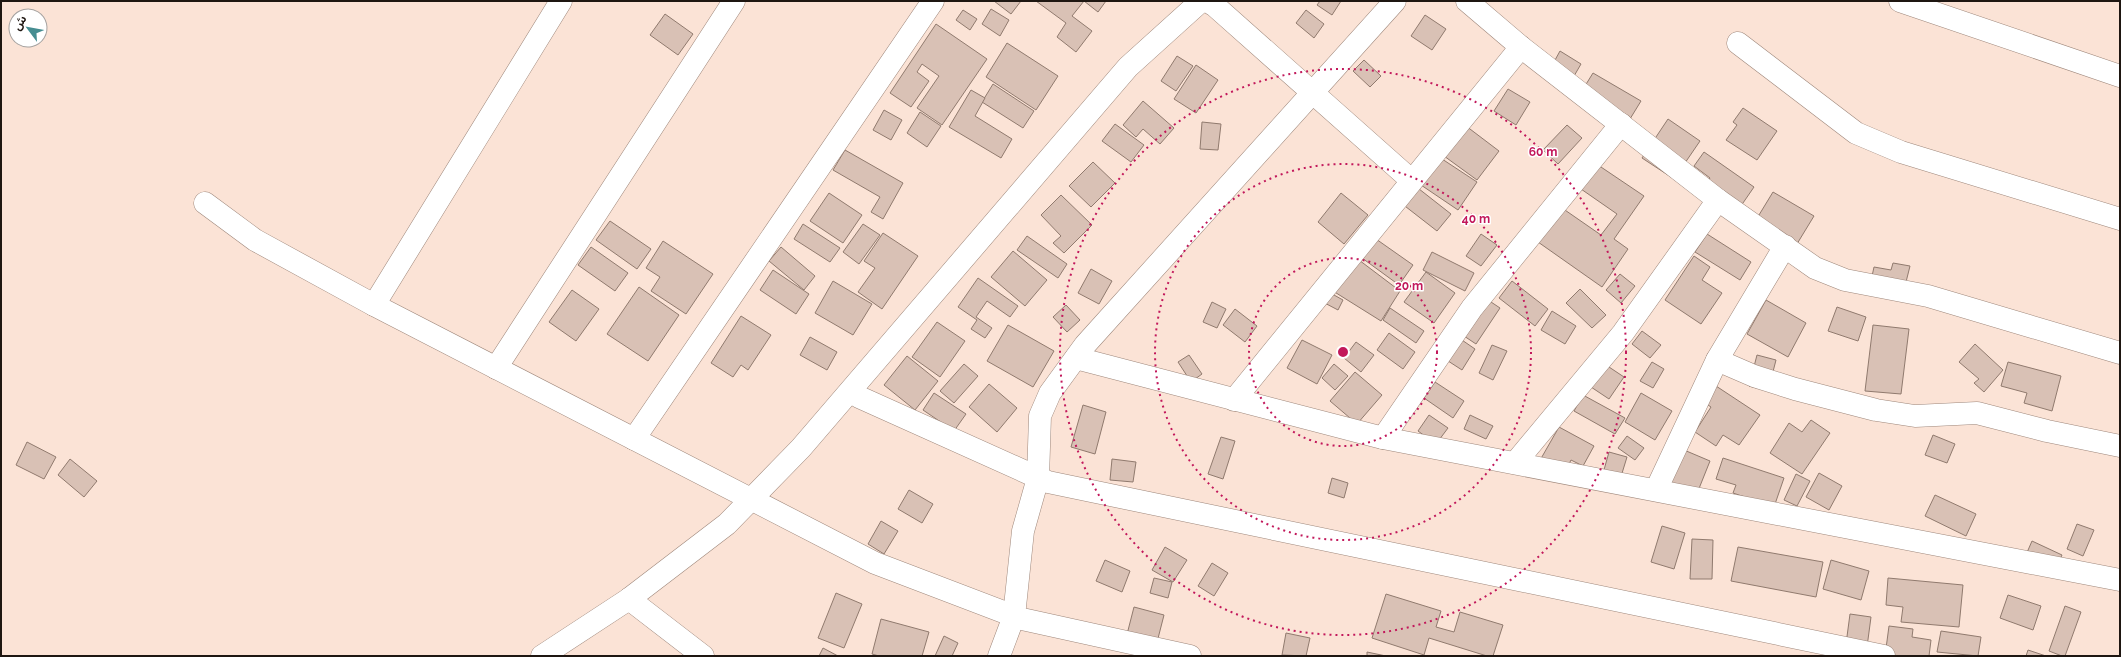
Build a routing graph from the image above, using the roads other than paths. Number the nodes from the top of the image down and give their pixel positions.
1 (561, 1) edge
2 (734, 1) edge
3 (932, 1) edge
4 (1201, 1) edge
5 (1206, 1) edge
6 (1395, 1) edge
7 (1467, 1) edge
8 (1900, 1) edge
9 (1738, 43) dead end
10 (1521, 47) junction
11 (2120, 76) edge
12 (1312, 93) junction
13 (1621, 124) junction
14 (1411, 180) junction
15 (1718, 200) junction
16 (204, 203) dead end
17 (2120, 220) edge
18 (1785, 246) junction
19 (374, 305) junction
20 (2120, 353) edge
21 (1076, 358) junction
22 (1717, 360) junction
23 (496, 368) junction
24 (859, 397) dead end
25 (1234, 400) junction
26 (1382, 438) junction
27 (634, 439) junction
28 (2120, 446) edge
29 (1516, 463) junction
30 (1038, 478) junction
31 (1656, 490) junction
32 (751, 499) junction
33 (2120, 580) edge
34 (629, 599) junction
35 (1014, 616) junction
36 (1818, 649) edge
37 (542, 656) edge
38 (704, 656) edge
39 (999, 656) edge
40 (1190, 656) edge
41 (1884, 656) edge

1 - 19 street
2 - 23 street
3 - 27 street
4 - 32 street
5 - 12 street
6 - 12 street
7 - 10 street
8 - 11 street
9 - 17 street
10 - 13 street
10 - 14 street
12 - 14 street
12 - 21 street
13 - 15 street
13 - 26 street
14 - 25 street
15 - 18 street
15 - 29 street
16 - 19 street
18 - 20 street
18 - 22 street
19 - 23 street
21 - 25 street
21 - 30 street
22 - 28 street
22 - 31 street
23 - 27 street
24 - 30 street
25 - 26 street
26 - 29 street
27 - 32 street
29 - 31 street
30 - 35 street
30 - 36 street
31 - 33 street
32 - 34 street
32 - 35 street
34 - 37 street
34 - 38 street
35 - 39 street
35 - 40 street
36 - 41 street

